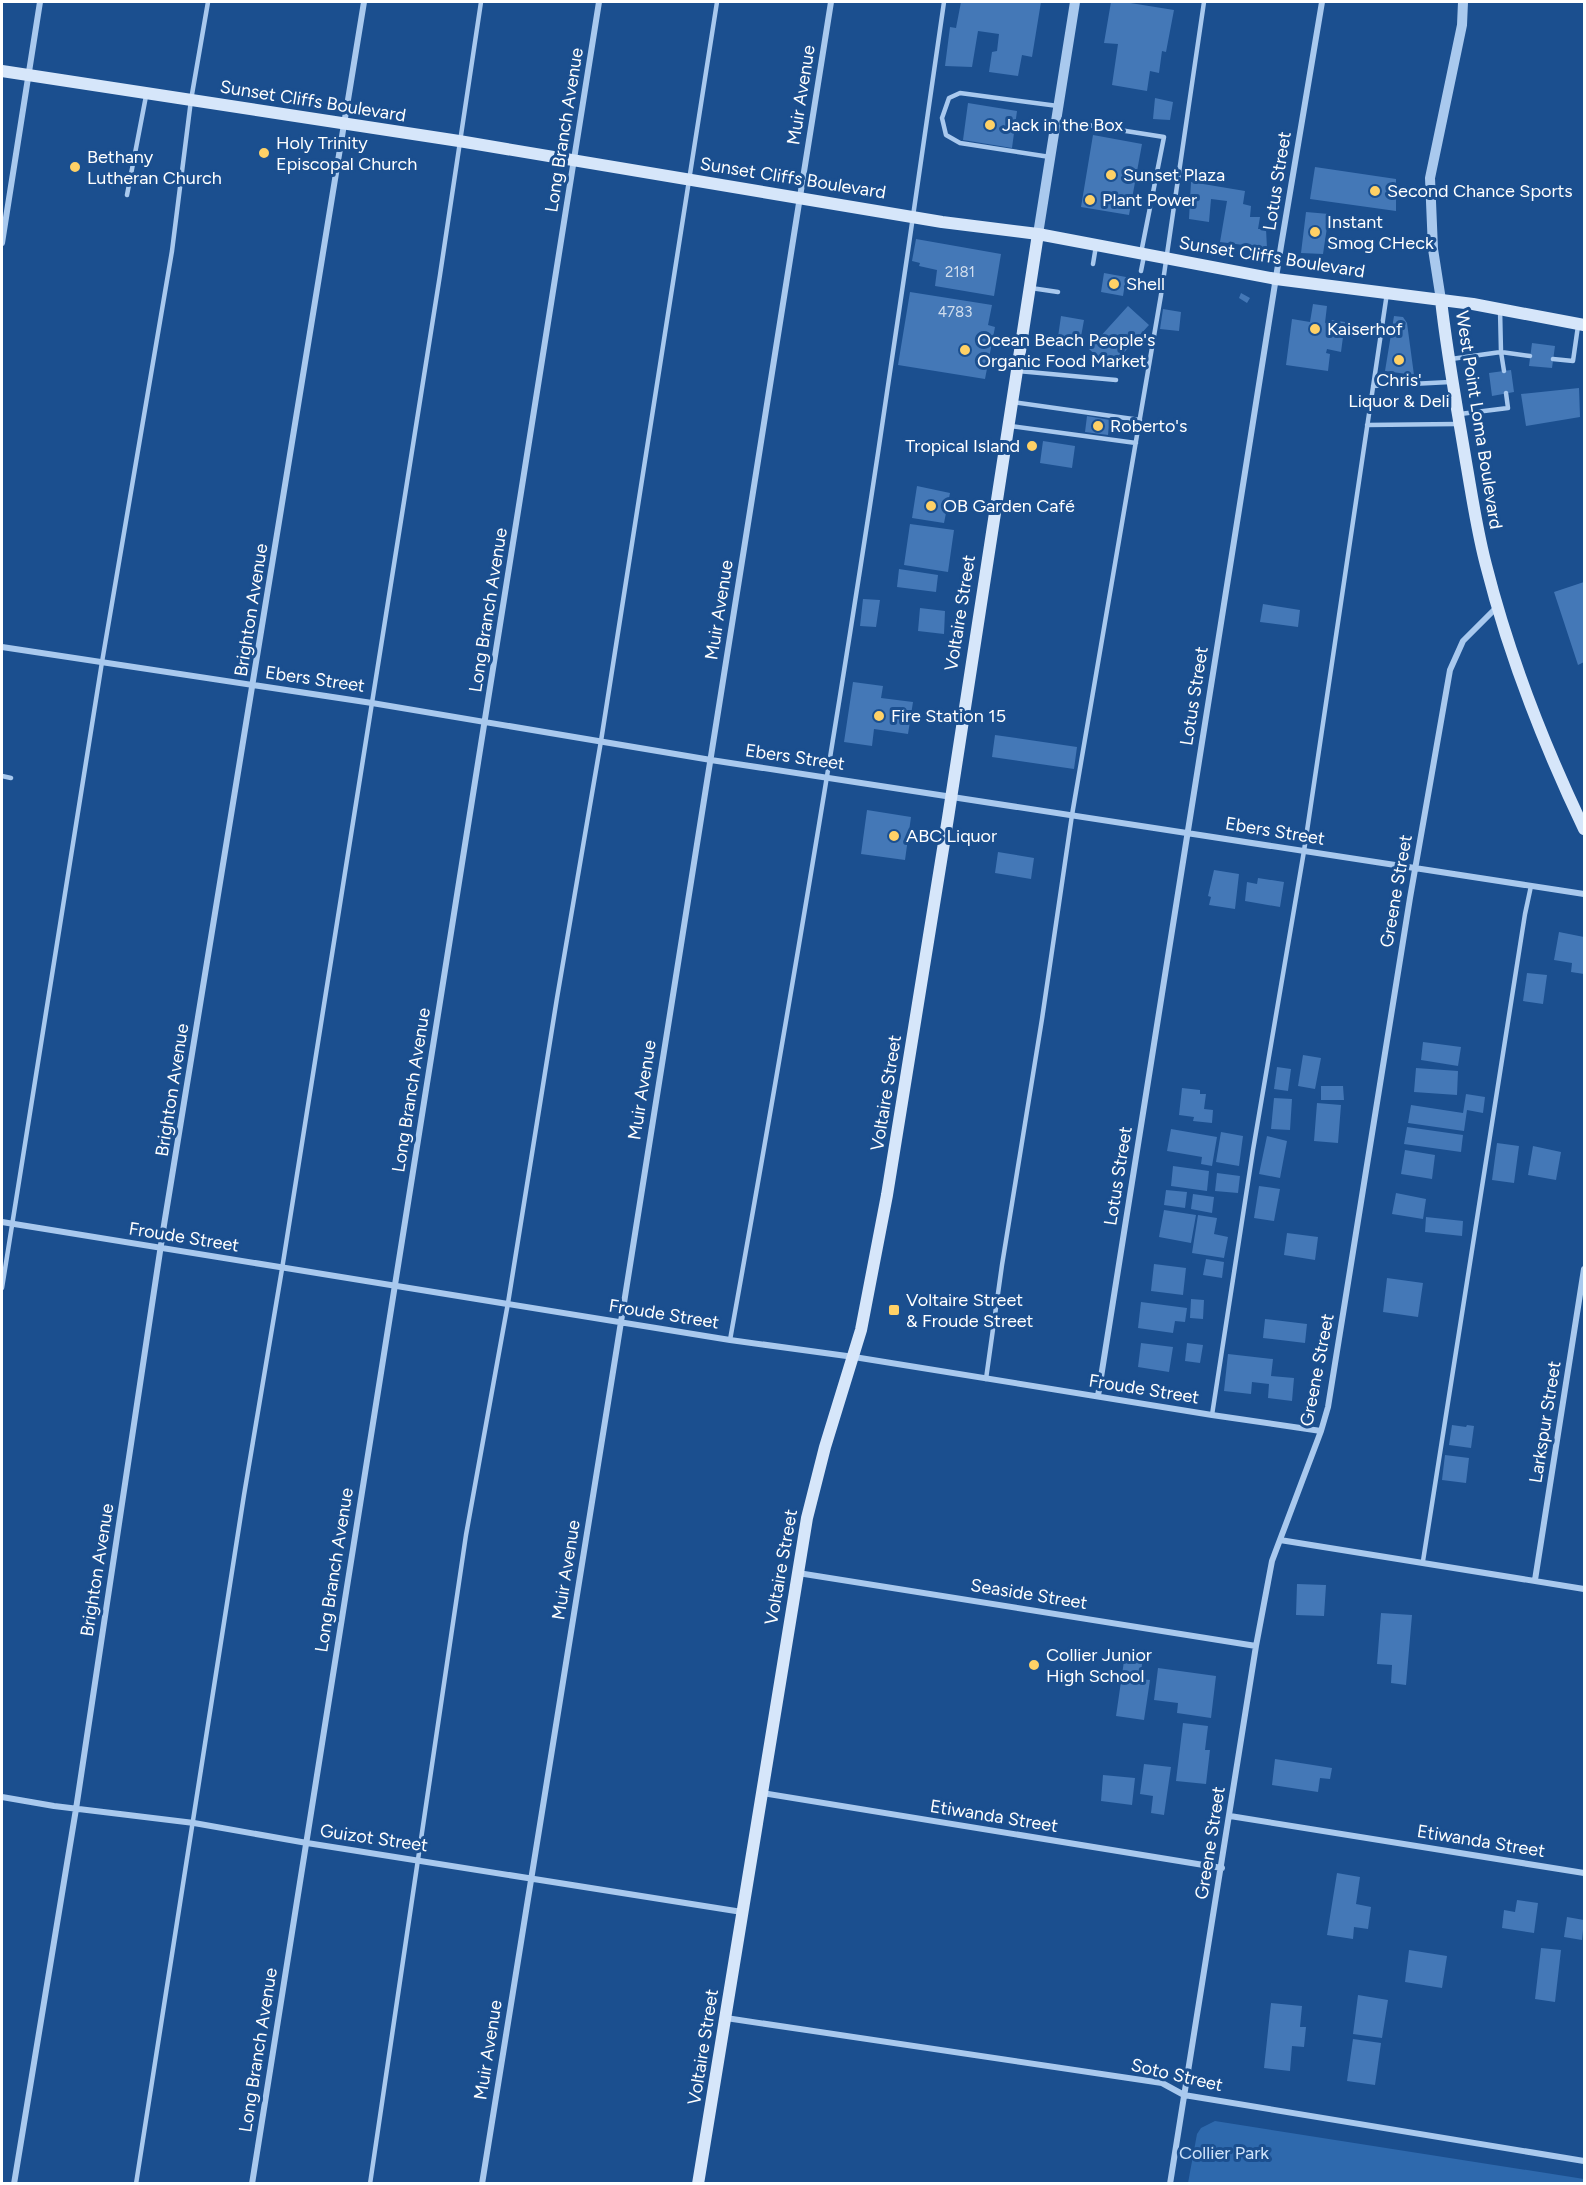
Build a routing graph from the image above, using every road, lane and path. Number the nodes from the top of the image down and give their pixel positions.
1 (40, 2) edge
2 (208, 2) edge
3 (364, 2) edge
4 (481, 2) edge
5 (600, 2) edge
6 (717, 2) edge
7 (831, 2) edge
8 (944, 2) edge
9 (1075, 2) edge
10 (1204, 2) edge
11 (1322, 2) edge
12 (1463, 2) edge
13 (2, 71) edge
14 (28, 75) junction
15 (147, 93) junction
16 (191, 100) junction
17 (1058, 106) junction
18 (1056, 120) junction
19 (345, 123) junction
20 (459, 141) junction
21 (1050, 157) junction
22 (574, 160) junction
23 (688, 179) junction
24 (127, 195) dead end
25 (799, 197) junction
26 (913, 216) junction
27 (1038, 234) junction
28 (2, 243) edge
29 (1096, 245) junction
30 (1142, 254) junction
31 (1167, 258) junction
32 (1093, 264) dead end
33 (1141, 271) dead end
34 (1276, 279) junction
35 (1029, 288) junction
36 (1058, 292) dead end
37 (1152, 292) dead end
38 (1387, 293) junction
39 (1161, 295) junction
40 (1441, 300) junction
41 (1500, 309) junction
42 (1582, 323) edge
43 (1501, 352) junction
44 (1530, 356) dead end
45 (1449, 359) junction
46 (1553, 359) dead end
47 (1016, 371) junction
48 (1504, 371) dead end
49 (1116, 380) dead end
50 (1453, 382) junction
51 (1373, 386) junction
52 (1506, 393) dead end
53 (1011, 401) junction
54 (1459, 419) junction
55 (1140, 420) junction
56 (1367, 425) junction
57 (1007, 426) junction
58 (1136, 443) junction
59 (1497, 608) junction
60 (2, 647) edge
61 (102, 662) junction
62 (254, 685) junction
63 (372, 703) junction
64 (485, 722) junction
65 (601, 741) junction
66 (711, 760) junction
67 (2, 777) edge
68 (827, 777) junction
69 (11, 778) dead end
70 (951, 797) junction
71 (1072, 815) junction
72 (1584, 829) edge
73 (1187, 833) junction
74 (1304, 851) junction
75 (1415, 868) junction
76 (1531, 886) junction
77 (1584, 894) edge
78 (2, 1222) edge
79 (11, 1224) junction
80 (161, 1249) junction
81 (282, 1269) junction
82 (1584, 1269) edge
83 (394, 1286) junction
84 (2, 1288) edge
85 (508, 1304) junction
86 (621, 1322) junction
87 (730, 1340) junction
88 (854, 1357) junction
89 (986, 1379) junction
90 (1098, 1396) junction
91 (1212, 1415) junction
92 (1321, 1431) junction
93 (1280, 1540) junction
94 (1423, 1561) junction
95 (798, 1573) junction
96 (1535, 1580) junction
97 (1584, 1589) edge
98 (1256, 1646) junction
99 (762, 1793) junction
100 (2, 1797) edge
101 (76, 1809) junction
102 (1230, 1815) junction
103 (194, 1823) junction
104 (307, 1843) junction
105 (419, 1860) junction
106 (1222, 1868) junction
107 (1584, 1873) edge
108 (531, 1877) junction
109 (742, 1912) junction
110 (726, 2018) junction
111 (1184, 2095) junction
112 (1584, 2161) edge
113 (14, 2184) edge
114 (136, 2184) edge
115 (252, 2184) edge
116 (370, 2184) edge
117 (482, 2184) edge
118 (698, 2184) edge
119 (1170, 2184) edge

1 - 14 street
2 - 16 lane
3 - 19 street, Brighton Avenue
4 - 20 lane
5 - 22 street, Long Branch Avenue
6 - 23 lane
7 - 25 street, Muir Avenue
8 - 26 lane
9 - 17 street, Voltaire Street
10 - 31 lane
11 - 34 street, Lotus Street
12 - 40 street, West Point Loma Boulevard
13 - 14 main road, Sunset Cliffs Boulevard
14 - 15 main road, Sunset Cliffs Boulevard
14 - 28 street
15 - 16 main road, Sunset Cliffs Boulevard
15 - 24 lane
16 - 19 main road, Sunset Cliffs Boulevard
16 - 61 lane
17 - 18 street, Voltaire Street
17 - 21 lane
18 - 21 street, Voltaire Street
18 - 30 lane
19 - 20 main road, Sunset Cliffs Boulevard
19 - 62 street, Brighton Avenue
20 - 22 main road, Sunset Cliffs Boulevard
20 - 63 lane
21 - 27 street, Voltaire Street
22 - 23 main road, Sunset Cliffs Boulevard
22 - 64 street, Long Branch Avenue
23 - 25 main road, Sunset Cliffs Boulevard
23 - 65 lane
25 - 26 main road, Sunset Cliffs Boulevard
25 - 66 street, Muir Avenue
26 - 27 main road, Sunset Cliffs Boulevard
26 - 68 lane
27 - 29 main road, Sunset Cliffs Boulevard
27 - 35 main road, Voltaire Street
29 - 30 main road, Sunset Cliffs Boulevard
29 - 32 lane
30 - 31 main road, Sunset Cliffs Boulevard
30 - 33 lane
31 - 34 main road, Sunset Cliffs Boulevard
31 - 39 lane
34 - 38 main road, Sunset Cliffs Boulevard
34 - 73 street, Lotus Street
35 - 36 lane
35 - 47 main road, Voltaire Street
37 - 39 lane
38 - 40 main road, Sunset Cliffs Boulevard
38 - 51 lane
39 - 55 lane
40 - 41 main road, Sunset Cliffs Boulevard
40 - 45 main road, West Point Loma Boulevard
41 - 42 main road, Sunset Cliffs Boulevard
41 - 43 lane
42 - 46 lane
43 - 44 lane
43 - 45 lane
43 - 48 lane
45 - 50 main road, West Point Loma Boulevard
47 - 49 lane
47 - 53 main road, Voltaire Street
50 - 51 lane
50 - 54 main road, West Point Loma Boulevard
51 - 56 lane
52 - 54 lane
53 - 55 lane
53 - 57 main road, Voltaire Street
54 - 56 lane
54 - 59 main road, West Point Loma Boulevard
55 - 58 lane
56 - 74 lane
57 - 58 lane
57 - 70 main road, Voltaire Street
58 - 71 lane
59 - 72 main road, West Point Loma Boulevard
59 - 75 street, Greene Street
60 - 61 street, Ebers Street
61 - 62 street, Ebers Street
61 - 79 lane
62 - 63 street, Ebers Street
62 - 80 street, Brighton Avenue
63 - 64 street, Ebers Street
63 - 81 lane
64 - 65 street, Ebers Street
64 - 83 street, Long Branch Avenue
65 - 66 street, Ebers Street
65 - 85 lane
66 - 68 street, Ebers Street
66 - 86 street, Muir Avenue
67 - 69 lane
68 - 70 street, Ebers Street
68 - 87 lane
70 - 71 street, Ebers Street
70 - 88 main road, Voltaire Street
71 - 73 street, Ebers Street
71 - 89 lane
73 - 74 street, Ebers Street
73 - 90 street, Lotus Street
74 - 75 street, Ebers Street
74 - 91 lane
75 - 76 street, Ebers Street
75 - 92 street, Greene Street
76 - 77 street, Ebers Street
76 - 94 lane
78 - 79 street, Froude Street
79 - 80 street, Froude Street
79 - 84 lane
80 - 81 street, Froude Street
80 - 101 street, Brighton Avenue
81 - 83 street, Froude Street
81 - 103 lane
82 - 96 street, Larkspur Street
83 - 85 street, Froude Street
83 - 104 street, Long Branch Avenue
85 - 86 street, Froude Street
85 - 105 lane
86 - 87 street, Froude Street
86 - 108 street, Muir Avenue
87 - 88 street, Froude Street
88 - 89 street, Froude Street
88 - 95 main road, Voltaire Street
89 - 90 street, Froude Street
90 - 91 street, Froude Street
91 - 92 street, Froude Street
92 - 93 street, Greene Street
93 - 94 street
93 - 98 street, Greene Street
94 - 96 street
95 - 98 street, Seaside Street
95 - 99 main road, Voltaire Street
96 - 97 street
98 - 102 street, Greene Street
99 - 106 street, Etiwanda Street
99 - 109 main road, Voltaire Street
100 - 101 street, Guizot Street
101 - 103 street, Guizot Street
101 - 113 street, Brighton Avenue
102 - 106 street, Greene Street
102 - 107 street, Etiwanda Street
103 - 104 street, Guizot Street
103 - 114 lane
104 - 105 street, Guizot Street
104 - 115 street, Long Branch Avenue
105 - 108 street, Guizot Street
105 - 116 lane
106 - 111 street, Greene Street
108 - 109 street, Guizot Street
108 - 117 street, Muir Avenue
109 - 110 main road, Voltaire Street
110 - 111 street, Soto Street
110 - 118 main road, Voltaire Street
111 - 112 street, Soto Street
111 - 119 street, Greene Street

